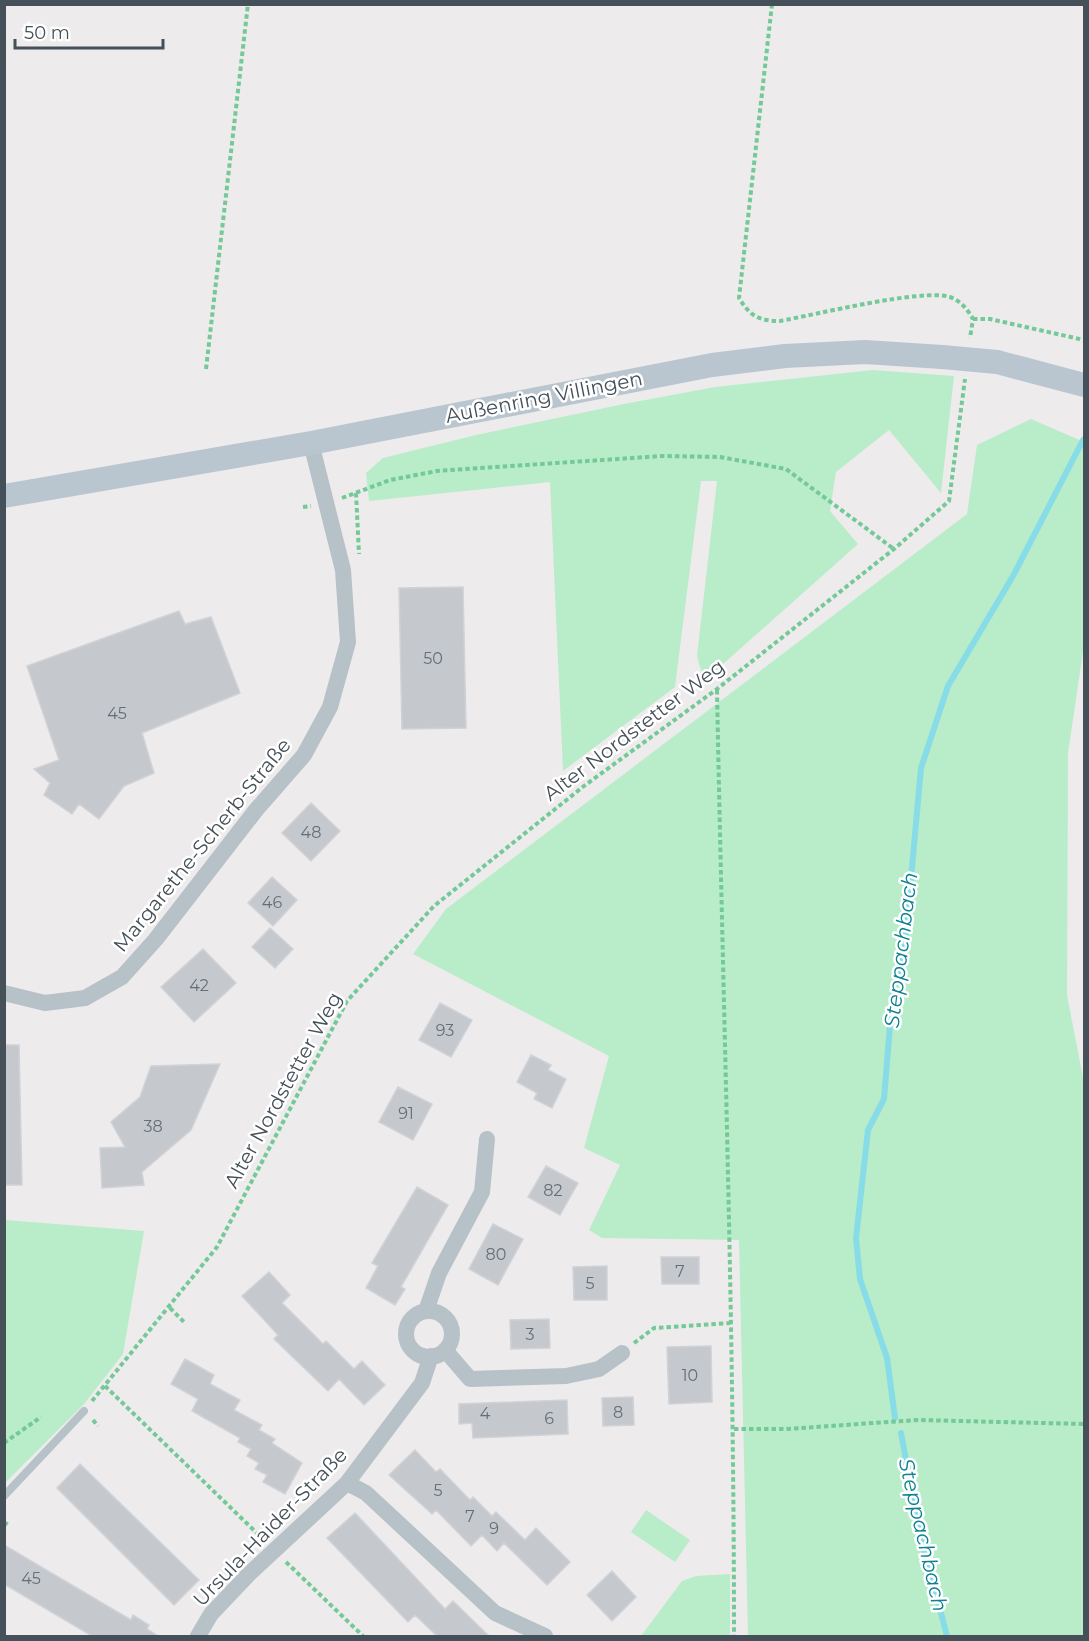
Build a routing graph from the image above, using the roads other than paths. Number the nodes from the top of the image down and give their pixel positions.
1 (1084, 385) edge
2 (311, 443) junction
3 (4, 496) edge
4 (4, 993) edge
5 (487, 1139) dead end
6 (426, 1311) junction
7 (438, 1353) junction
8 (622, 1353) road end
9 (84, 1411) road end
10 (347, 1483) junction
11 (4, 1496) edge
12 (198, 1636) edge
13 (545, 1636) edge

1 - 2 street, Außenring Villingen, bridge
2 - 3 street, Außenring Villingen
2 - 4 street, Margarethe-Scherb-Straße
5 - 6 street
6 - 7 street
6 - 7 street
7 - 8 street
7 - 10 street, Ursula-Haider-Straße
9 - 11 lane
10 - 12 street, Ursula-Haider-Straße
10 - 13 street

